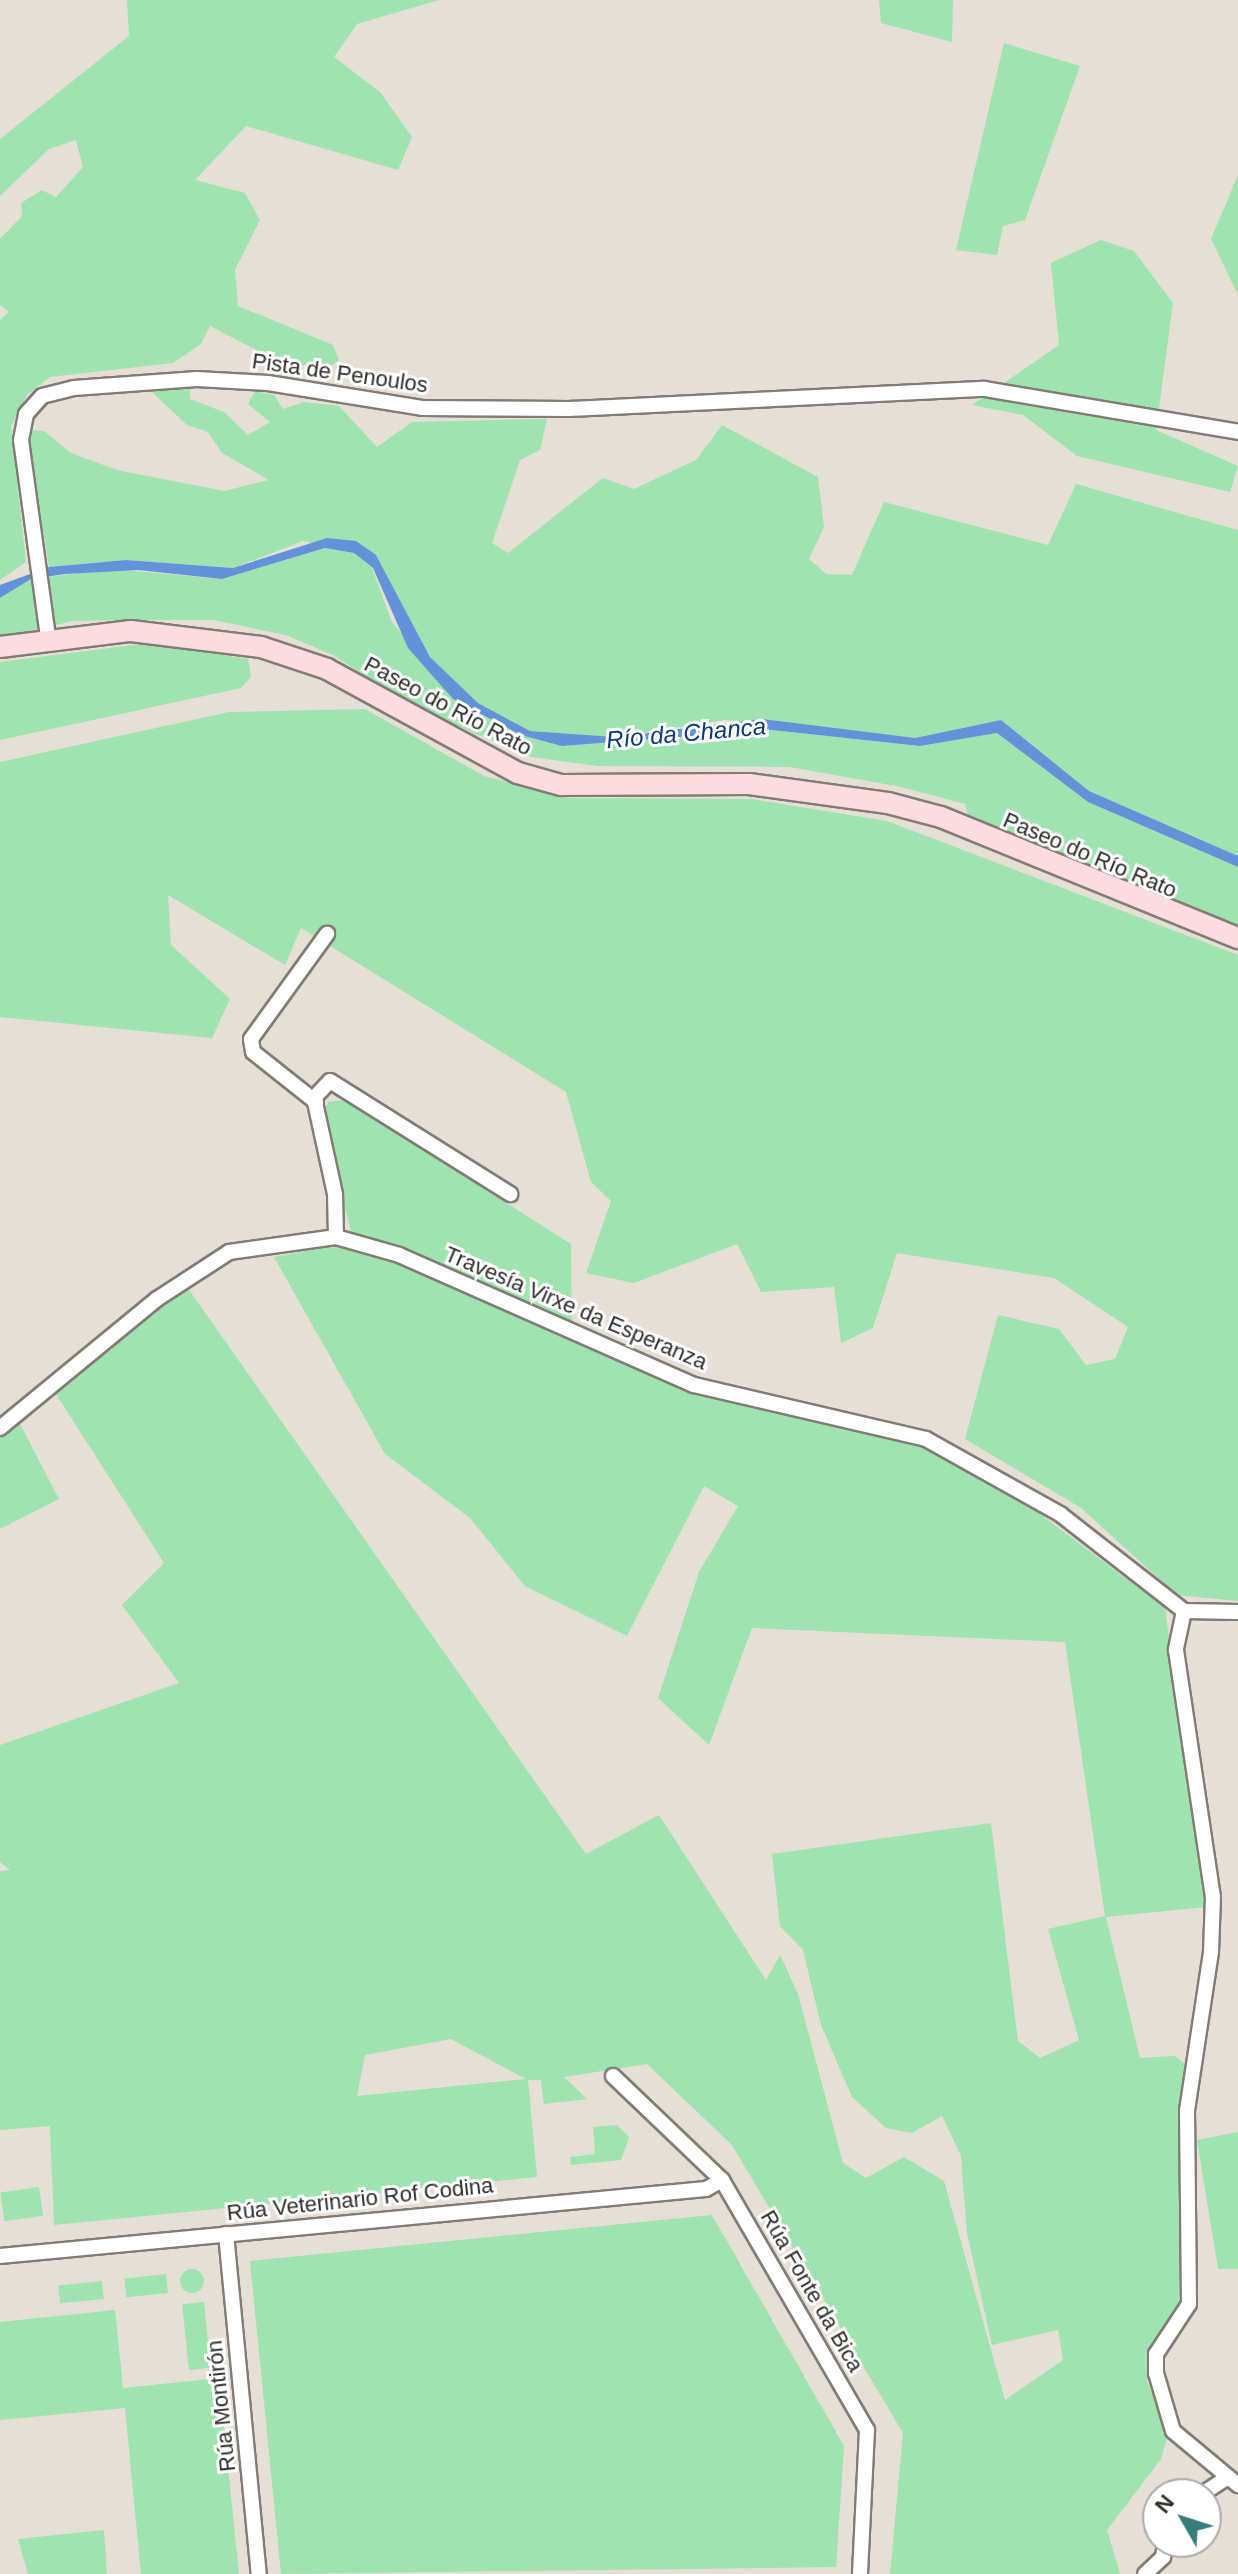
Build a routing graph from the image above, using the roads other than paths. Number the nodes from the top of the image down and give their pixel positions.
1 (1238, 432) edge
2 (47, 628) junction
3 (0, 647) edge
4 (327, 934) dead end
5 (1238, 938) edge
6 (316, 1102) junction
7 (510, 1194) dead end
8 (336, 1237) junction
9 (0, 1428) edge
10 (1184, 1611) junction
11 (1238, 1612) edge
12 (613, 2076) dead end
13 (722, 2180) junction
14 (226, 2234) junction
15 (0, 2256) edge
16 (1233, 2481) edge
17 (1162, 2558) edge
18 (259, 2574) edge
19 (860, 2574) edge
20 (1145, 2574) edge

1 - 2 street, Pista de Penoulos
2 - 3 street, Paseo do Río Rato
2 - 5 street, Paseo do Río Rato
4 - 6 street
6 - 7 street
6 - 8 street
8 - 9 street, Travesía Virxe da Esperanza
8 - 10 street, Travesía Virxe da Esperanza
10 - 11 street
10 - 16 street
12 - 13 street, Rúa Fonte da Bica
13 - 14 street, Rúa Veterinario Rof Codina
13 - 19 street, Rúa Fonte da Bica
14 - 15 street, Rúa Veterinario Rof Codina
14 - 18 street, Rúa Montirón
17 - 20 street

